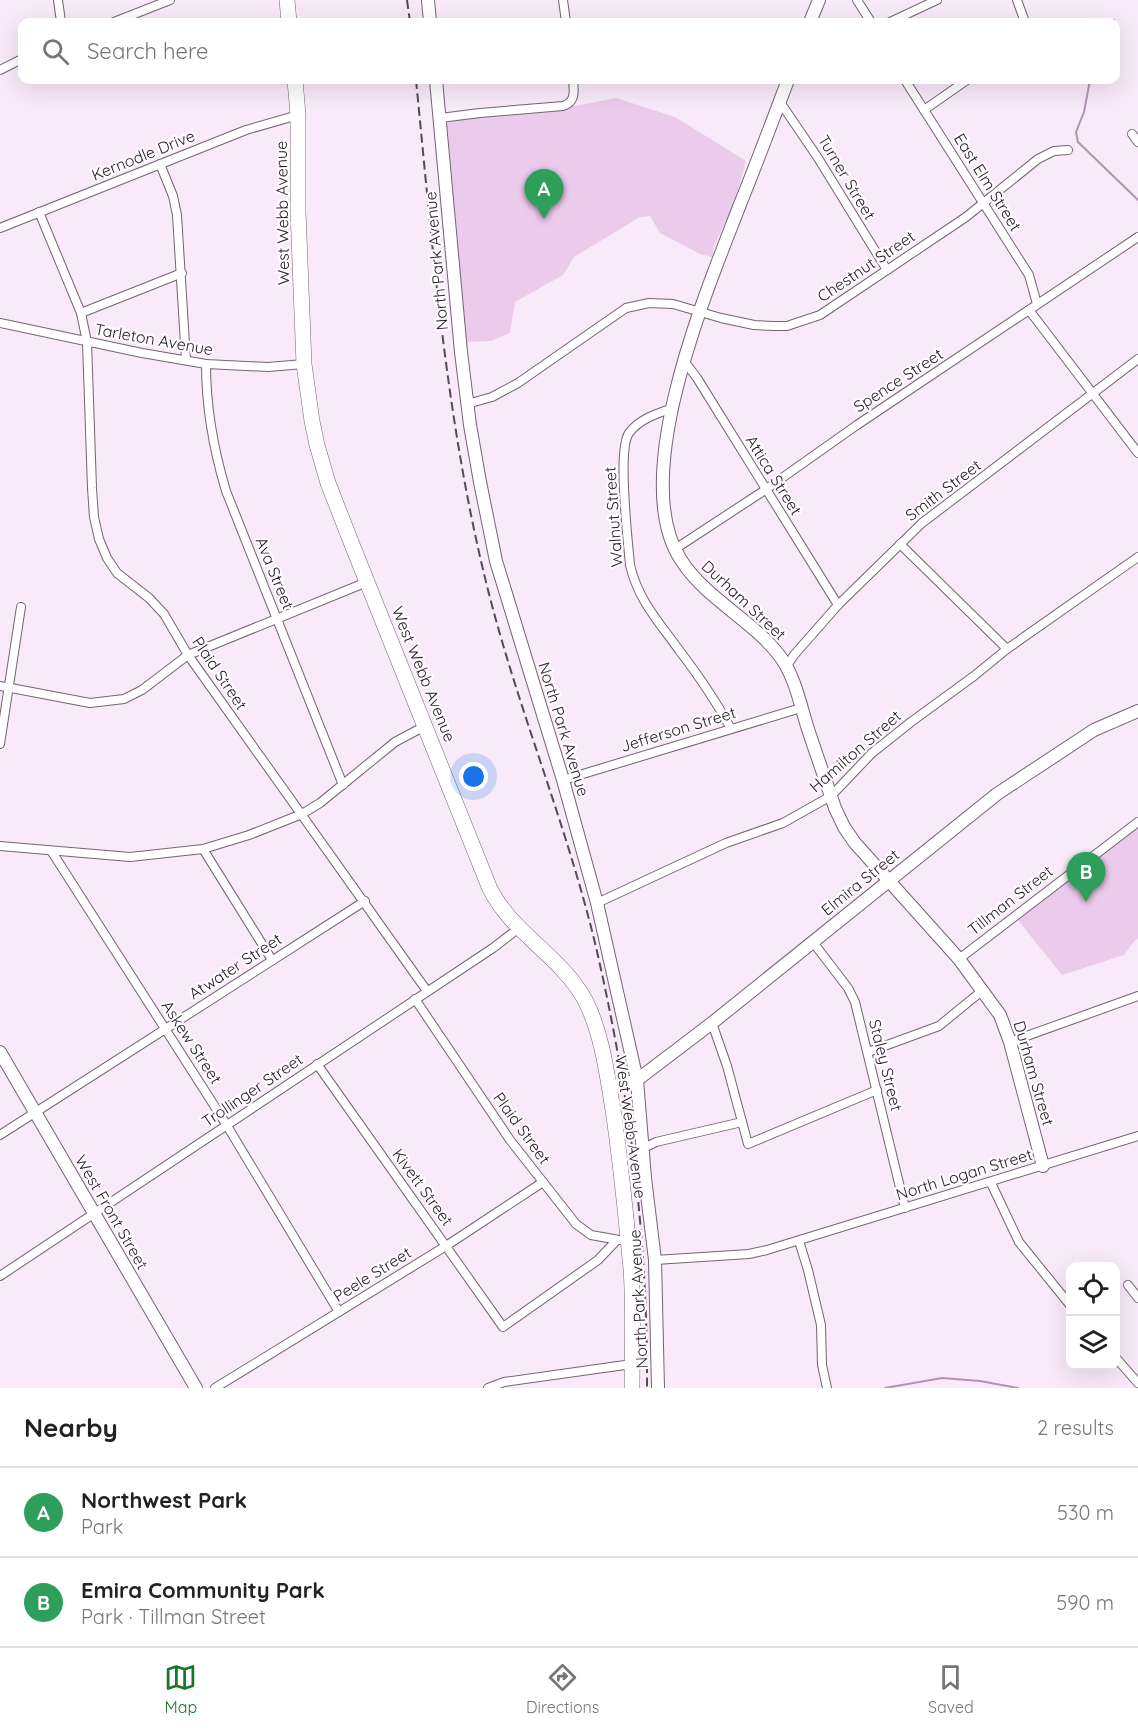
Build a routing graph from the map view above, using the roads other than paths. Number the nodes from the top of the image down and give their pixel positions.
1 (58, 0) edge
2 (170, 0) edge
3 (287, 0) edge
4 (428, 0) edge
5 (563, 0) edge
6 (819, 0) edge
7 (857, 0) edge
8 (937, 0) edge
9 (1017, 0) edge
10 (60, 18) edge
11 (124, 18) edge
12 (289, 18) edge
13 (430, 18) edge
14 (565, 18) edge
15 (812, 18) edge
16 (868, 18) edge
17 (899, 18) edge
18 (1024, 18) edge
19 (18, 61) edge
20 (0, 70) edge
21 (294, 84) edge
22 (436, 84) edge
23 (573, 84) edge
24 (787, 84) edge
25 (908, 84) edge
26 (961, 84) edge
27 (780, 102) junction
28 (924, 110) junction
29 (298, 115) junction
30 (440, 118) junction
31 (1068, 150) dead end
32 (160, 164) junction
33 (984, 204) junction
34 (39, 212) junction
35 (0, 228) edge
36 (1138, 237) edge
37 (886, 270) junction
38 (182, 273) junction
39 (1037, 304) junction
40 (1029, 310) junction
41 (699, 311) junction
42 (81, 313) junction
43 (0, 323) edge
44 (87, 342) junction
45 (1138, 358) edge
46 (186, 360) junction
47 (684, 361) junction
48 (206, 364) junction
49 (304, 364) junction
50 (1092, 394) junction
51 (467, 404) junction
52 (673, 408) junction
53 (1138, 453) edge
54 (765, 490) junction
55 (900, 544) junction
56 (675, 549) junction
57 (1138, 557) edge
58 (367, 582) junction
59 (838, 605) junction
60 (21, 607) dead end
61 (277, 618) junction
62 (1007, 649) junction
63 (188, 655) junction
64 (786, 667) junction
65 (4, 687) edge
66 (801, 708) junction
67 (1138, 711) edge
68 (425, 726) junction
69 (731, 729) junction
70 (0, 744) edge
71 (562, 780) junction
72 (343, 785) junction
73 (831, 796) junction
74 (302, 814) junction
75 (1138, 822) edge
76 (0, 846) edge
77 (203, 849) junction
78 (52, 852) junction
79 (890, 879) junction
80 (364, 901) junction
81 (597, 903) junction
82 (519, 928) junction
83 (812, 941) junction
84 (959, 959) junction
85 (272, 960) junction
86 (983, 990) junction
87 (427, 991) junction
88 (1138, 996) edge
89 (415, 999) junction
90 (712, 1023) junction
91 (165, 1029) junction
92 (1010, 1042) junction
93 (0, 1052) edge
94 (868, 1052) junction
95 (317, 1064) junction
96 (637, 1080) junction
97 (609, 1087) junction
98 (877, 1090) junction
99 (36, 1112) junction
100 (742, 1122) junction
101 (226, 1124) junction
102 (0, 1135) edge
103 (1138, 1136) edge
104 (642, 1149) junction
105 (1043, 1166) junction
106 (543, 1182) junction
107 (991, 1183) junction
108 (905, 1208) junction
109 (94, 1214) junction
110 (622, 1241) junction
111 (799, 1241) junction
112 (446, 1246) junction
113 (655, 1260) junction
114 (0, 1276) edge
115 (1128, 1285) dead end
116 (1138, 1298) edge
117 (1066, 1299) edge
118 (339, 1312) junction
119 (1120, 1363) edge
120 (632, 1364) junction
121 (1138, 1383) edge
122 (196, 1388) edge
123 (215, 1388) edge
124 (488, 1388) edge
125 (632, 1388) edge
126 (658, 1388) edge
127 (827, 1388) edge

1 - 10 street
2 - 11 street
3 - 12 highway
4 - 13 street
5 - 14 street
6 - 15 street
7 - 16 street
8 - 17 street
9 - 18 street
19 - 20 street
21 - 29 highway, West Webb Avenue
22 - 30 street, North Park Avenue
23 - 30 street
24 - 27 street, Durham Street
25 - 28 street, East Elm Street
26 - 28 street
27 - 37 street, Turner Street
27 - 41 street, Durham Street
28 - 33 street, East Elm Street
29 - 32 street, Kernodle Drive
29 - 49 highway, West Webb Avenue
30 - 51 street, North Park Avenue
31 - 33 street, Chestnut Street
32 - 34 street, Kernodle Drive
32 - 38 street
33 - 37 street, Chestnut Street
33 - 39 street, East Elm Street
34 - 35 street, Kernodle Drive
34 - 42 street, Plaid Street
36 - 39 street, Spence Street
37 - 41 street, Chestnut Street
38 - 42 street
38 - 46 street
39 - 40 street, Spence Street
40 - 50 street
40 - 54 street, Spence Street
41 - 47 street, Durham Street
41 - 51 street, Chestnut Street
42 - 44 street, Plaid Street
43 - 44 street, Tarleton Avenue
44 - 46 street, Tarleton Avenue
44 - 63 street, Plaid Street
45 - 50 street, Smith Street
46 - 48 street, Tarleton Avenue
47 - 52 street, Durham Street
47 - 54 street, Attica Street
48 - 49 street, Tarleton Avenue
48 - 61 street, Ava Street
49 - 58 highway, West Webb Avenue
50 - 53 street
50 - 55 street, Smith Street
51 - 71 street, North Park Avenue
52 - 56 street, Durham Street
52 - 69 street, Walnut Street
54 - 56 street, Spence Street
54 - 59 street, Attica Street
55 - 59 street, Smith Street
55 - 62 street
56 - 64 street, Durham Street
57 - 62 street, Hamilton Street
58 - 61 street
58 - 68 highway, West Webb Avenue
59 - 64 street, Smith Street
60 - 65 street
61 - 63 street
61 - 72 street, Ava Street
62 - 73 street, Hamilton Street
63 - 65 street
63 - 74 street, Plaid Street
64 - 66 street, Durham Street
65 - 70 street
66 - 69 street, Jefferson Street
66 - 73 street, Durham Street
67 - 79 street, Elmira Street
68 - 72 street
68 - 82 highway, West Webb Avenue
69 - 71 street, Jefferson Street
71 - 81 street, North Park Avenue
72 - 74 street
73 - 79 street, Durham Street
73 - 81 street, Hamilton Street
74 - 77 street
74 - 80 street, Plaid Street
75 - 84 street, Tillman Street
76 - 78 street
77 - 78 street
77 - 85 street
78 - 91 street, Askew Street
79 - 83 street, Elmira Street
79 - 84 street, Durham Street
80 - 85 street, Atwater Street
80 - 87 street, Plaid Street
81 - 96 street, North Park Avenue
82 - 87 street, Trollinger Street
82 - 97 highway, West Webb Avenue
83 - 90 street, Elmira Street
83 - 94 street, Staley Street
84 - 86 street, Durham Street
85 - 91 street, Atwater Street
86 - 92 street, Durham Street
86 - 94 street
87 - 89 street, Trollinger Street
88 - 92 street
89 - 95 street, Trollinger Street
89 - 106 street, Plaid Street
90 - 96 street, Elmira Street
90 - 100 street
91 - 99 street, Atwater Street
91 - 101 street, Askew Street
92 - 105 street, Durham Street
93 - 99 street, West Front Street
94 - 98 street, Staley Street
95 - 101 street, Trollinger Street
95 - 112 street, Kivett Street
96 - 97 street, Elmira Street
96 - 104 street, North Park Avenue
97 - 110 highway, West Webb Avenue
98 - 100 street
98 - 108 street, Staley Street
99 - 102 street, Atwater Street
99 - 109 street, West Front Street
100 - 104 street
101 - 109 street, Trollinger Street
101 - 118 street, Askew Street
103 - 105 street, North Logan Street
104 - 113 street, North Park Avenue
105 - 107 street, North Logan Street
106 - 110 street, Plaid Street
106 - 112 street, Peele Street
107 - 108 street, North Logan Street
107 - 117 street
108 - 111 street, North Logan Street
109 - 114 street, Trollinger Street
109 - 122 street, West Front Street
110 - 112 street, Kivett Street
110 - 120 highway, West Webb Avenue
111 - 113 street, North Logan Street
111 - 127 street
112 - 118 street, Peele Street
113 - 126 street, North Park Avenue
115 - 116 street
118 - 123 street, Peele Street
119 - 121 street
120 - 124 street
120 - 125 highway, West Webb Avenue

